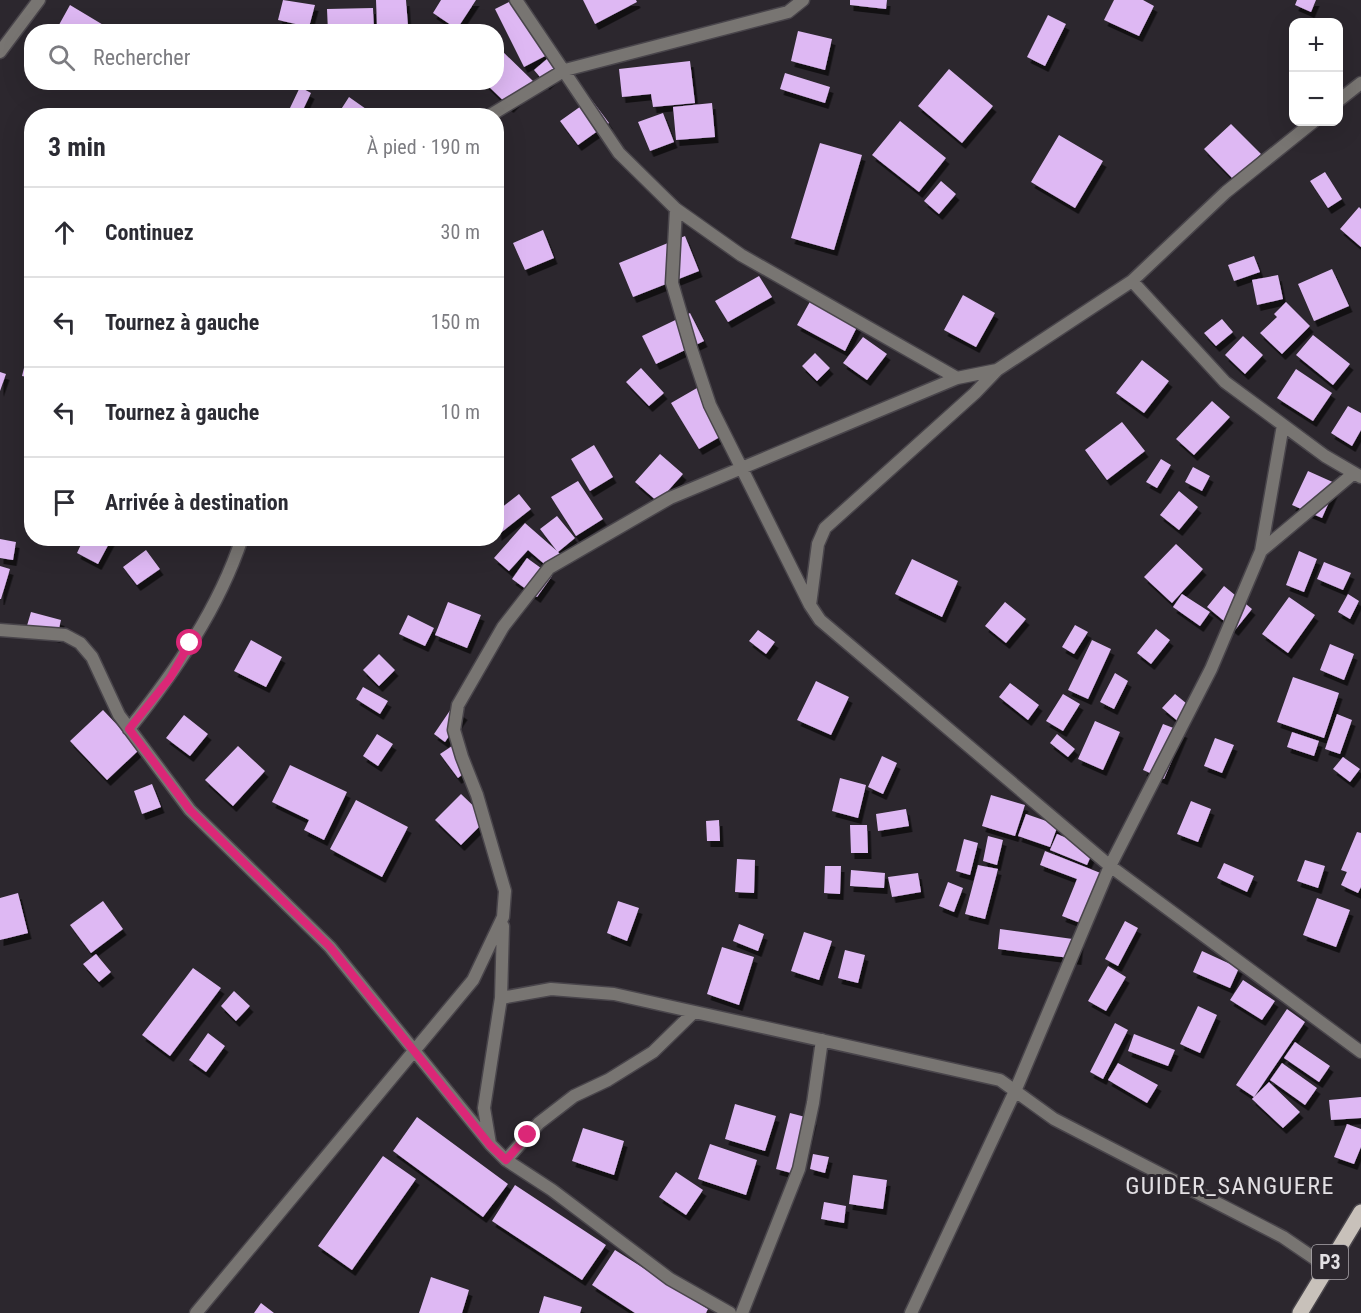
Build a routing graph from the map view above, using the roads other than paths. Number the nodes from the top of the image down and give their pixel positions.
1 (39, 0) edge
2 (516, 0) edge
3 (803, 0) edge
4 (0, 52) edge
5 (565, 70) junction
6 (1361, 83) edge
7 (1343, 97) edge
8 (502, 108) edge
9 (1308, 126) edge
10 (676, 208) junction
11 (1132, 281) junction
12 (997, 370) junction
13 (957, 378) junction
14 (1283, 425) junction
15 (741, 467) junction
16 (1357, 475) edge
17 (239, 546) edge
18 (1261, 551) junction
19 (810, 604) junction
20 (0, 630) edge
21 (129, 729) junction
22 (1110, 866) junction
23 (503, 917) junction
24 (501, 998) junction
25 (694, 1012) junction
26 (822, 1040) junction
27 (415, 1050) junction
28 (1361, 1052) edge
29 (1016, 1089) junction
30 (490, 1145) junction
31 (506, 1160) junction
32 (1361, 1212) edge
33 (1327, 1267) junction
34 (196, 1313) edge
35 (730, 1313) edge
36 (742, 1313) edge
37 (911, 1313) edge
38 (1300, 1313) edge

1 - 4 street
2 - 5 street
3 - 5 street
5 - 8 street
5 - 10 street
6 - 7 street
9 - 11 street
10 - 13 street
10 - 15 street
11 - 12 street
11 - 14 street
12 - 13 street
12 - 19 street
13 - 15 street
14 - 16 street
14 - 18 street
15 - 19 street
15 - 23 street
16 - 18 street
17 - 21 street
18 - 22 street
19 - 22 street
20 - 21 street
21 - 27 street
22 - 28 street
22 - 29 street
23 - 24 street
23 - 27 street
24 - 25 street
24 - 30 street
25 - 26 street
25 - 31 street
26 - 29 street
26 - 36 street
27 - 30 street
27 - 34 street
29 - 33 street
29 - 37 street
30 - 31 street
31 - 35 street
32 - 33 main road, P3
33 - 38 main road, P3

